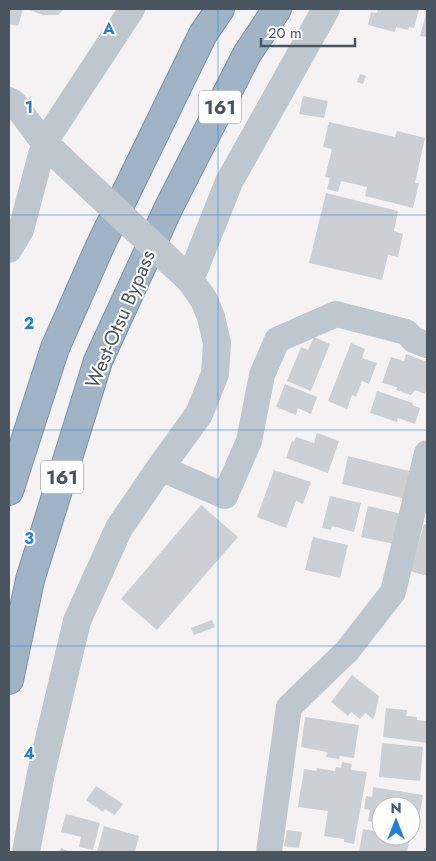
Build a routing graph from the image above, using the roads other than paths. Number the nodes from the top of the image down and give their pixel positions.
1 (132, 9) edge
2 (220, 9) edge
3 (277, 9) edge
4 (326, 9) edge
5 (9, 100) edge
6 (44, 143) junction
7 (9, 250) edge
8 (183, 273) junction
9 (427, 345) edge
10 (427, 453) edge
11 (160, 468) junction
12 (9, 490) edge
13 (9, 680) edge
14 (26, 852) edge
15 (269, 852) edge

1 - 6 street
2 - 12 highway, 161
3 - 13 highway, West-Otsu Bypass / 161
4 - 8 street
5 - 6 street
6 - 7 street
6 - 8 street, bridge
8 - 11 street
9 - 11 street
10 - 15 street
11 - 14 street

